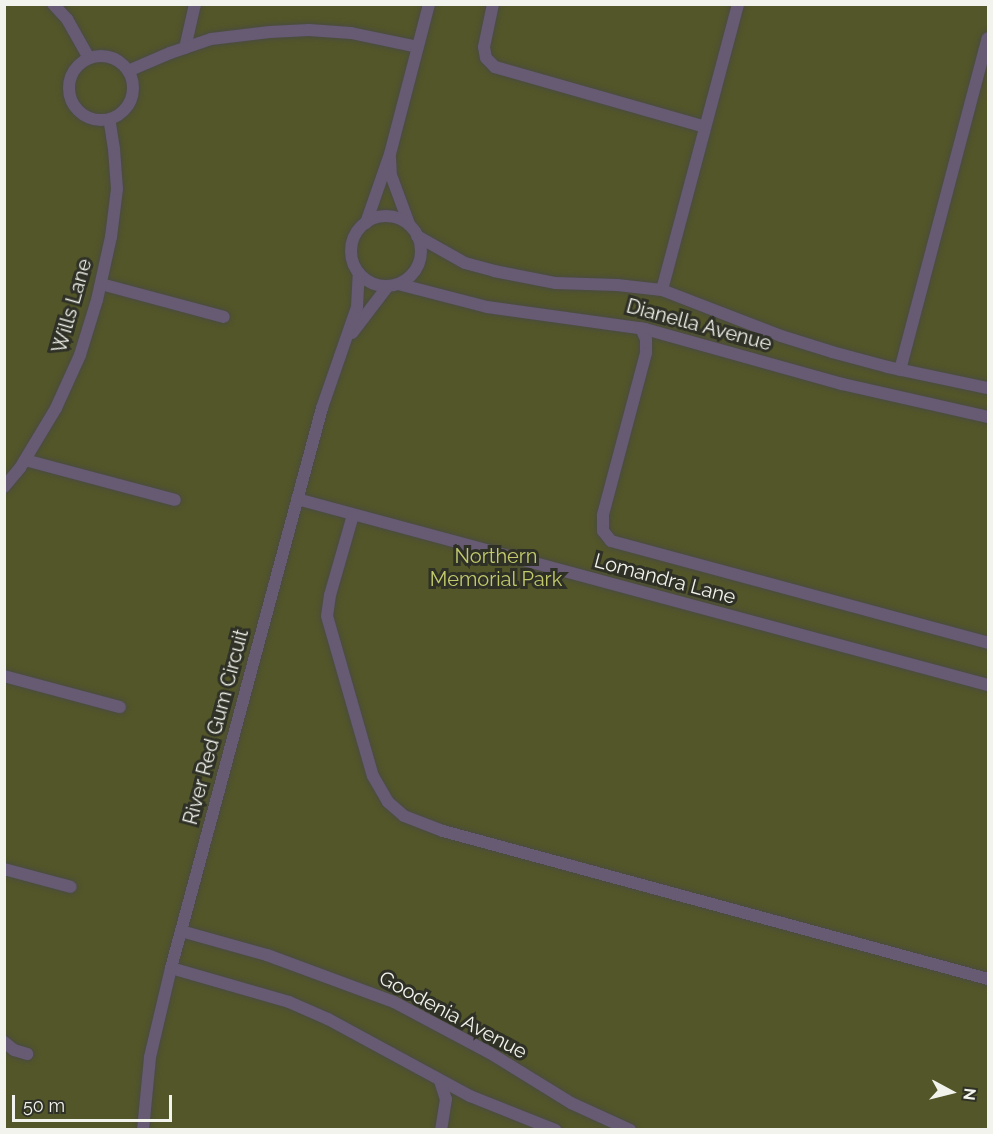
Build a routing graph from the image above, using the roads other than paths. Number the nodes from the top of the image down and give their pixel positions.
1 (53, 4) edge
2 (195, 4) edge
3 (429, 4) edge
4 (493, 4) edge
5 (738, 4) edge
6 (988, 38) edge
7 (418, 47) junction
8 (185, 48) junction
9 (89, 58) junction
10 (128, 71) junction
11 (109, 119) junction
12 (705, 127) junction
13 (390, 154) junction
14 (366, 223) junction
15 (414, 231) junction
16 (359, 273) junction
17 (100, 284) junction
18 (393, 285) junction
19 (662, 290) junction
20 (224, 316) dead end
21 (641, 328) junction
22 (347, 339) junction
23 (900, 370) junction
24 (988, 388) edge
25 (988, 417) edge
26 (25, 460) junction
27 (4, 487) edge
28 (297, 499) junction
29 (175, 500) dead end
30 (353, 515) junction
31 (988, 643) edge
32 (4, 676) edge
33 (988, 685) edge
34 (120, 706) dead end
35 (4, 869) edge
36 (71, 887) dead end
37 (181, 931) junction
38 (171, 968) junction
39 (988, 979) edge
40 (4, 1042) edge
41 (27, 1054) dead end
42 (440, 1081) junction
43 (143, 1130) edge
44 (441, 1130) edge
45 (555, 1130) edge
46 (630, 1130) edge

1 - 9 lane
2 - 8 lane
3 - 7 lane
4 - 12 lane
5 - 12 lane
6 - 23 lane
7 - 8 lane
7 - 13 lane
8 - 10 lane
9 - 10 lane
9 - 11 lane
10 - 11 lane
11 - 17 lane, Wills Lane
12 - 19 lane
13 - 14 lane
13 - 15 lane
14 - 15 lane
14 - 16 lane
15 - 18 lane
15 - 19 lane, Dianella Avenue
16 - 18 lane
16 - 22 lane, River Red Gum Circuit
17 - 20 lane
17 - 26 lane, Wills Lane
18 - 21 lane, Dianella Avenue
18 - 22 lane
19 - 23 lane, Dianella Avenue
21 - 25 lane, Dianella Avenue
21 - 31 lane
22 - 28 lane, River Red Gum Circuit
23 - 24 lane, Dianella Avenue
26 - 27 lane, Wills Lane
26 - 29 lane
28 - 30 lane, Lomandra Lane
28 - 37 lane, River Red Gum Circuit
30 - 33 lane, Lomandra Lane
30 - 39 lane
32 - 34 lane
35 - 36 lane
37 - 38 lane, River Red Gum Circuit
37 - 46 lane, Goodenia Avenue
38 - 42 lane
38 - 43 lane, River Red Gum Circuit
40 - 41 lane
42 - 44 lane
42 - 45 lane

